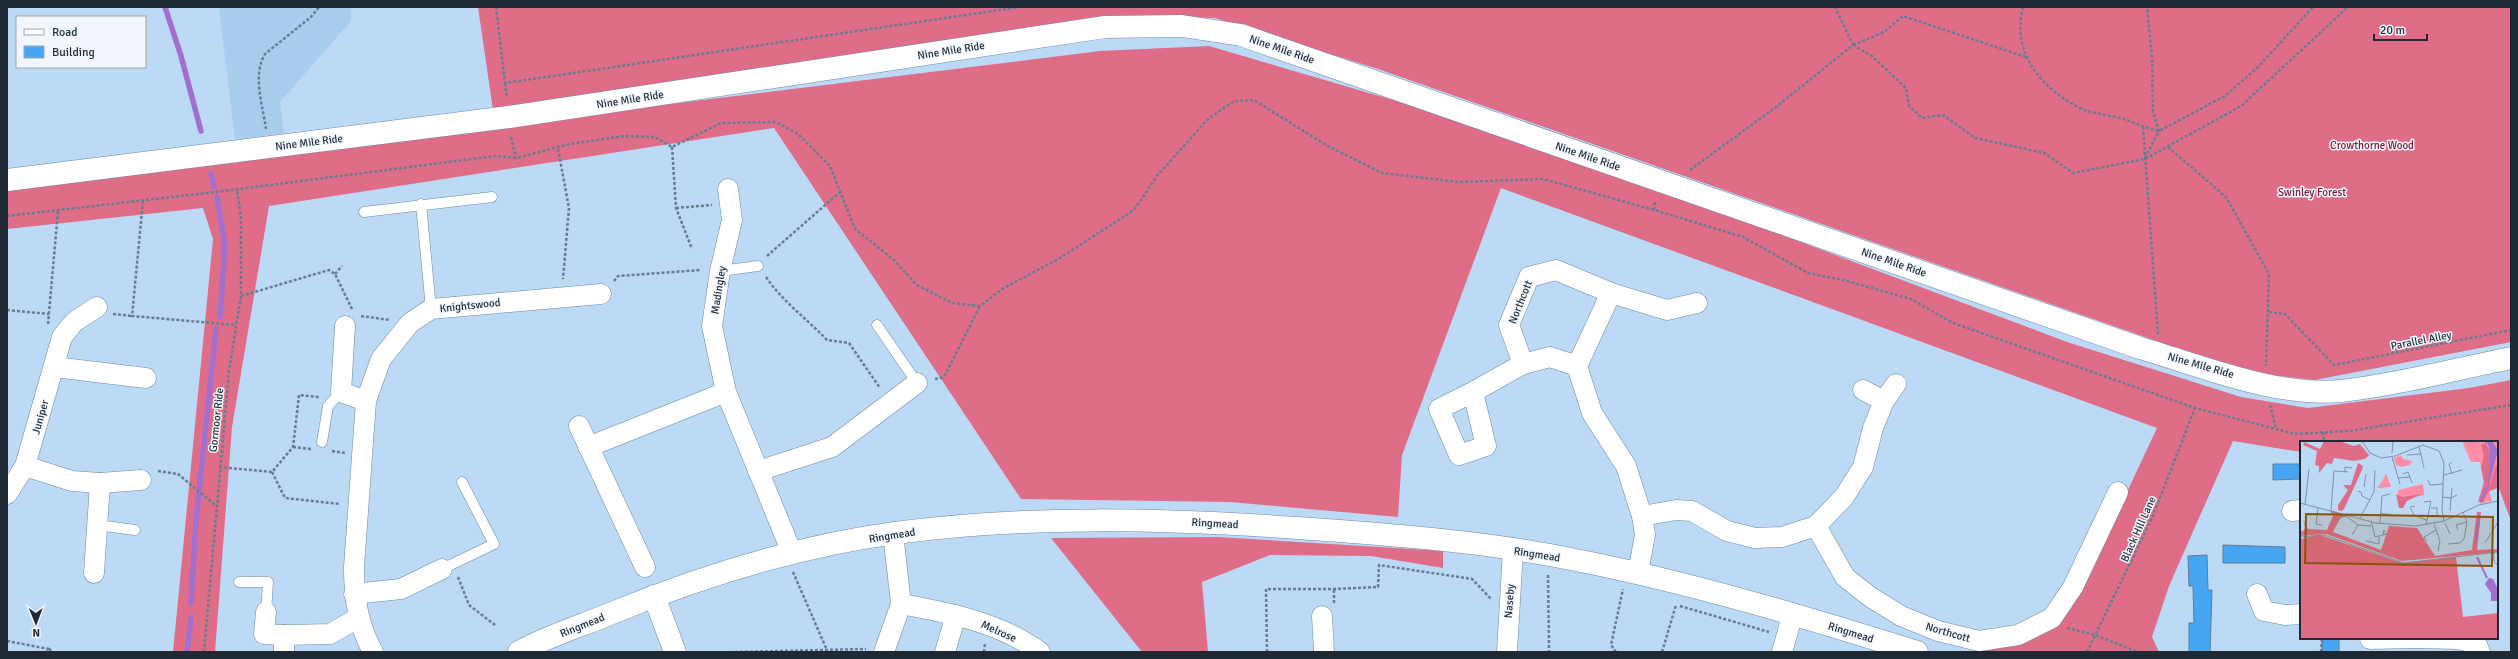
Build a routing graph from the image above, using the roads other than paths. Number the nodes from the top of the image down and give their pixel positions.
1 (7, 180) edge
2 (729, 196) road end
3 (492, 197) dead end
4 (421, 204) junction
5 (364, 212) dead end
6 (758, 266) road end
7 (720, 271) junction
8 (1611, 293) junction
9 (601, 294) road end
10 (1697, 303) dead end
11 (97, 306) dead end
12 (431, 309) junction
13 (877, 325) dead end
14 (345, 326) dead end
15 (2511, 358) edge
16 (1523, 364) junction
17 (1577, 366) junction
18 (54, 367) junction
19 (146, 378) dead end
20 (917, 383) joint
21 (1896, 384) dead end
22 (1863, 390) dead end
23 (726, 392) junction
24 (1473, 392) dead end
25 (338, 395) junction
26 (366, 401) junction
27 (1884, 401) junction
28 (579, 426) dead end
29 (322, 442) dead end
30 (588, 447) junction
31 (25, 466) junction
32 (758, 471) junction
33 (141, 480) road end
34 (462, 482) dead end
35 (100, 483) junction
36 (2118, 492) dead end
37 (7, 494) edge
38 (1642, 516) junction
39 (97, 525) junction
40 (1816, 526) junction
41 (134, 530) dead end
42 (893, 533) junction
43 (1513, 550) junction
44 (789, 554) junction
45 (447, 566) joint
46 (645, 567) dead end
47 (94, 573) dead end
48 (1630, 581) junction
49 (240, 582) dead end
50 (354, 594) junction
51 (2257, 594) dead end
52 (654, 596) junction
53 (901, 604) junction
54 (266, 612) joint
55 (1793, 613) junction
56 (2300, 614) edge
57 (956, 615) junction
58 (1322, 616) dead end
59 (358, 618) junction
60 (2406, 639) edge
61 (2457, 639) edge
62 (2369, 643) edge
63 (284, 644) edge
64 (1784, 645) edge
65 (885, 651) edge
66 (373, 652) edge
67 (519, 652) edge
68 (675, 652) edge
69 (945, 652) edge
70 (1040, 652) edge
71 (1324, 652) edge
72 (1329, 652) edge
73 (1507, 652) edge
74 (1917, 652) edge
75 (2480, 652) edge

1 - 15 main road, Nine Mile Ride
2 - 7 street, Madingley
3 - 4 lane
4 - 5 lane
4 - 12 lane
6 - 7 lane
7 - 23 street, Madingley
8 - 10 street, Northcott
8 - 16 street, Northcott
8 - 17 street
9 - 12 street, Knightswood
11 - 18 street, Juniper
12 - 26 street, Knightswood
13 - 20 lane
14 - 25 street
16 - 17 street
16 - 24 street
17 - 38 street
18 - 19 street
18 - 31 street, Juniper
20 - 32 street
21 - 27 street
22 - 27 street
23 - 30 street
23 - 32 street, Madingley
25 - 26 street
25 - 29 lane
26 - 50 street, Knightswood
27 - 40 street
28 - 30 street
30 - 46 street
31 - 35 street
31 - 37 street, Juniper
32 - 44 street, Madingley
33 - 35 street
34 - 45 lane
35 - 39 street
36 - 40 street, Northcott
38 - 40 street
38 - 48 street
39 - 41 lane
39 - 47 street
42 - 43 main road, Ringmead
42 - 44 main road, Ringmead
42 - 53 street
43 - 48 main road, Ringmead
43 - 73 street, Naseby
44 - 52 main road, Ringmead
45 - 50 street
48 - 55 main road, Ringmead
49 - 54 lane
50 - 59 street, Knightswood
51 - 56 street
52 - 67 main road, Ringmead
52 - 68 main road
53 - 57 street, Melrose
53 - 65 street
54 - 63 street
55 - 64 street
55 - 74 main road, Ringmead
57 - 69 street
57 - 70 street, Melrose
58 - 71 street
59 - 63 street
59 - 66 street, Knightswood
60 - 62 street
61 - 75 street
71 - 72 street

